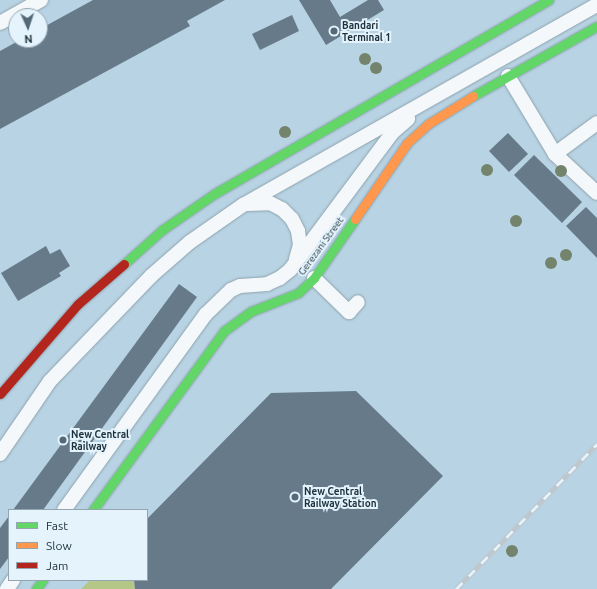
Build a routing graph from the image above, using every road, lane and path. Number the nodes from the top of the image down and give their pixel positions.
1 (41, 0) edge
2 (549, 0) edge
3 (597, 5) edge
4 (0, 24) edge
5 (597, 26) edge
6 (508, 76) junction
7 (430, 100) junction
8 (597, 123) edge
9 (555, 154) junction
10 (597, 192) edge
11 (243, 205) junction
12 (290, 270) junction
13 (314, 278) junction
14 (358, 302) dead end
15 (0, 394) edge
16 (0, 454) edge
17 (65, 509) edge
18 (94, 509) edge

1 - 4 lane
2 - 15 main road
3 - 7 lane
5 - 6 main road, Gerezani Street
6 - 9 lane
6 - 13 main road, Gerezani Street
7 - 11 lane
7 - 12 lane
8 - 9 lane
9 - 10 lane
11 - 12 lane
11 - 16 lane
12 - 17 lane
13 - 14 lane
13 - 18 main road, Gerezani Street

